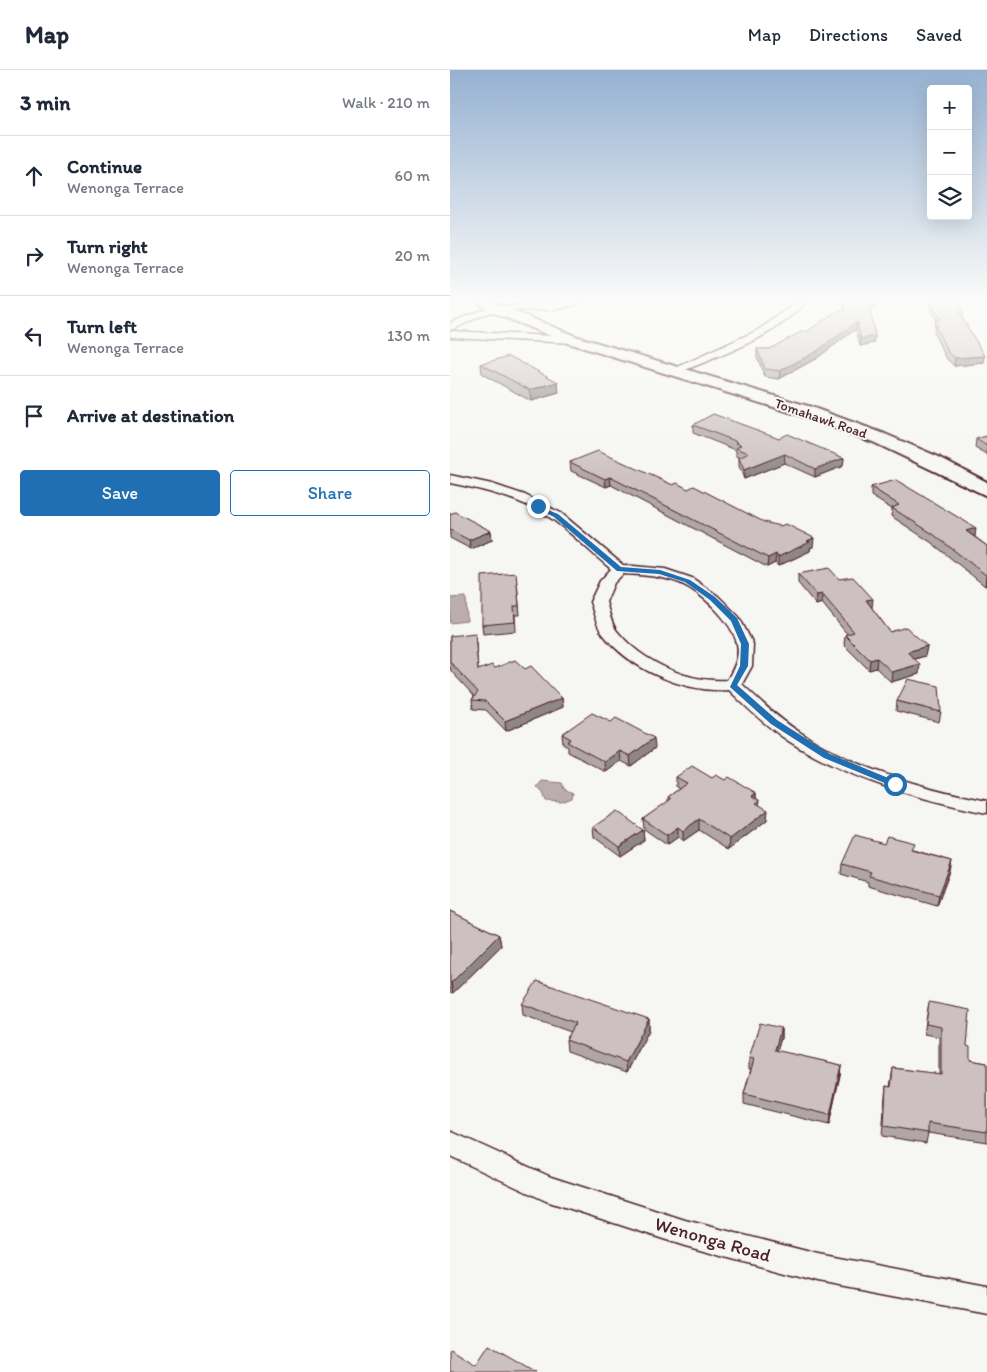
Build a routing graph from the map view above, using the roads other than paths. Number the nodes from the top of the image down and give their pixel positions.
1 (634, 359) edge
2 (700, 359) edge
3 (674, 371) junction
4 (450, 479) edge
5 (987, 490) edge
6 (619, 569) junction
7 (733, 685) junction
8 (987, 807) edge
9 (450, 1143) edge
10 (987, 1300) edge

1 - 3 street, Tomahawk Road
2 - 3 street
3 - 5 street, Tomahawk Road
4 - 6 street
6 - 7 street
6 - 7 street
7 - 8 street
9 - 10 street, Wenonga Road

